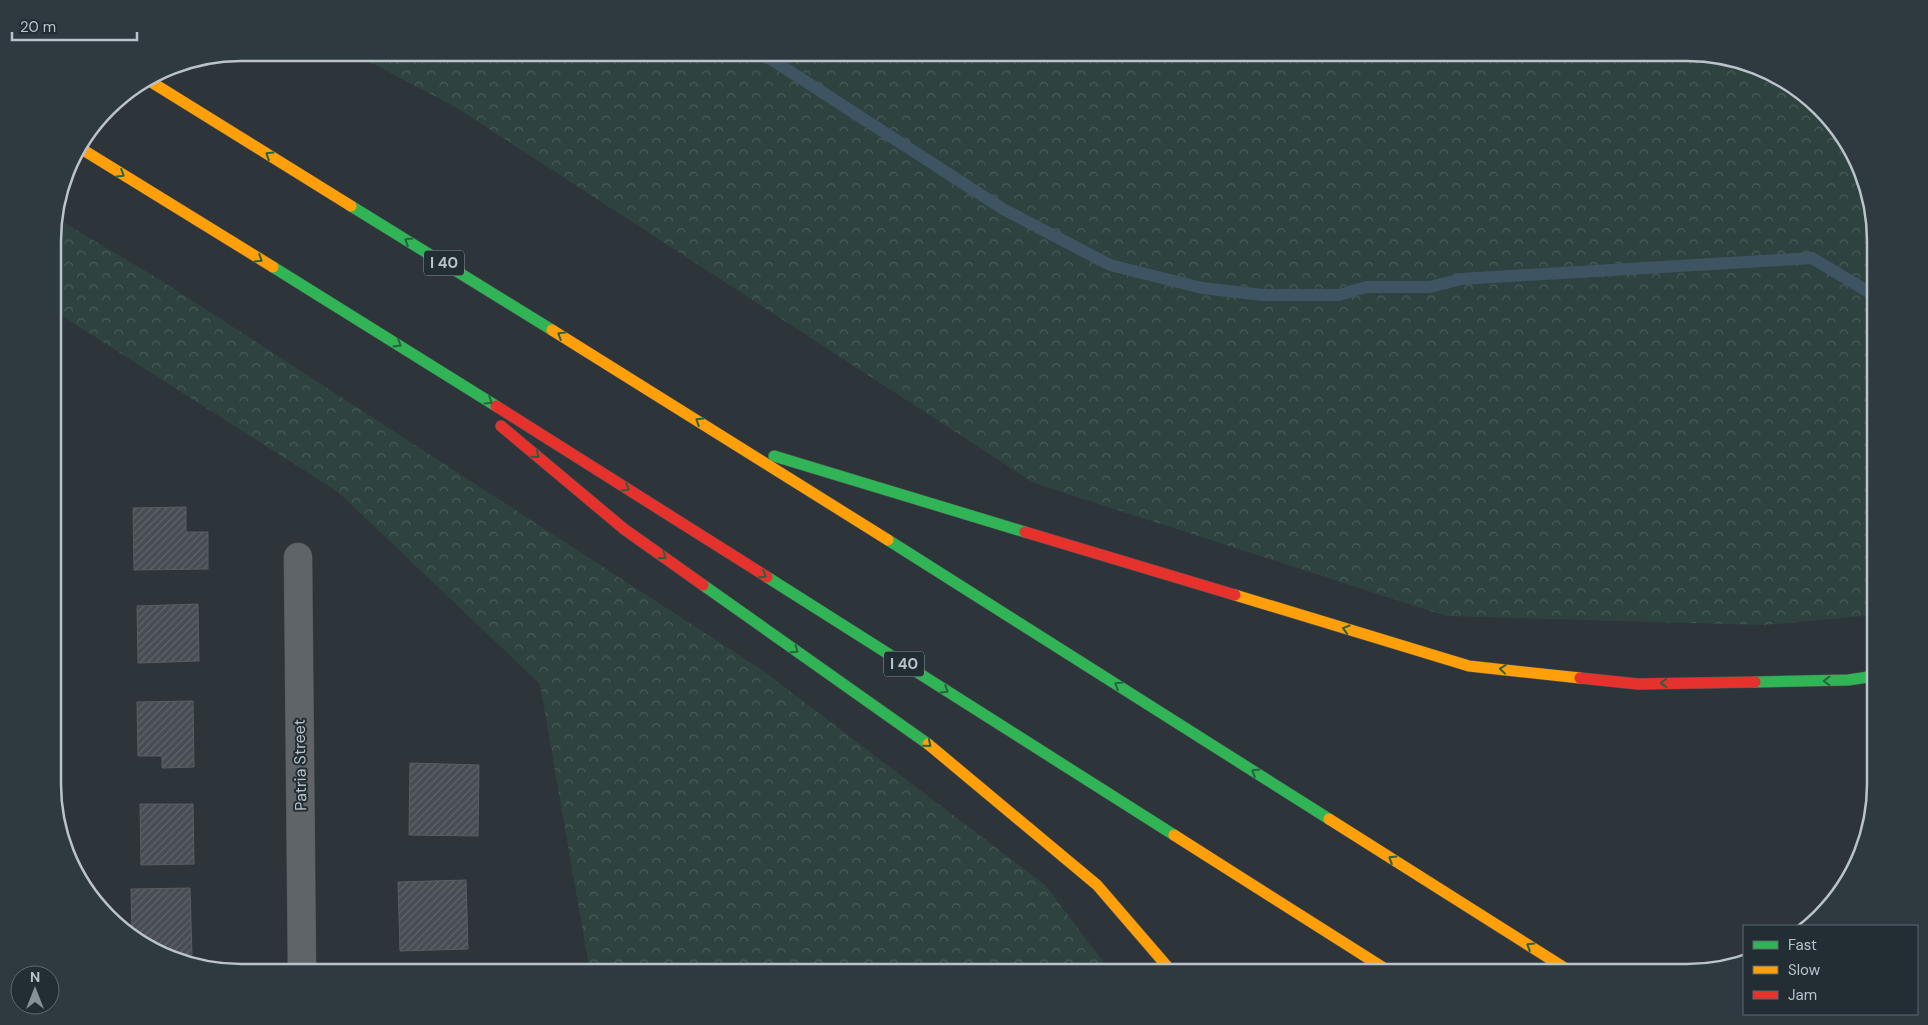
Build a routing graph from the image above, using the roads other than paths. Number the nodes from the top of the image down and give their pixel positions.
1 (154, 84) edge
2 (85, 151) edge
3 (418, 356) junction
4 (740, 446) junction
5 (298, 557) dead end
6 (1867, 677) edge
7 (302, 964) edge
8 (1165, 964) edge
9 (1377, 964) edge
10 (1558, 964) edge

4 -> 1 highway, I 40
2 -> 3 highway, I 40
3 -> 8 highway
3 -> 9 highway, I 40
6 -> 4 highway
10 -> 4 highway, I 40
5 - 7 street, Patria Street

